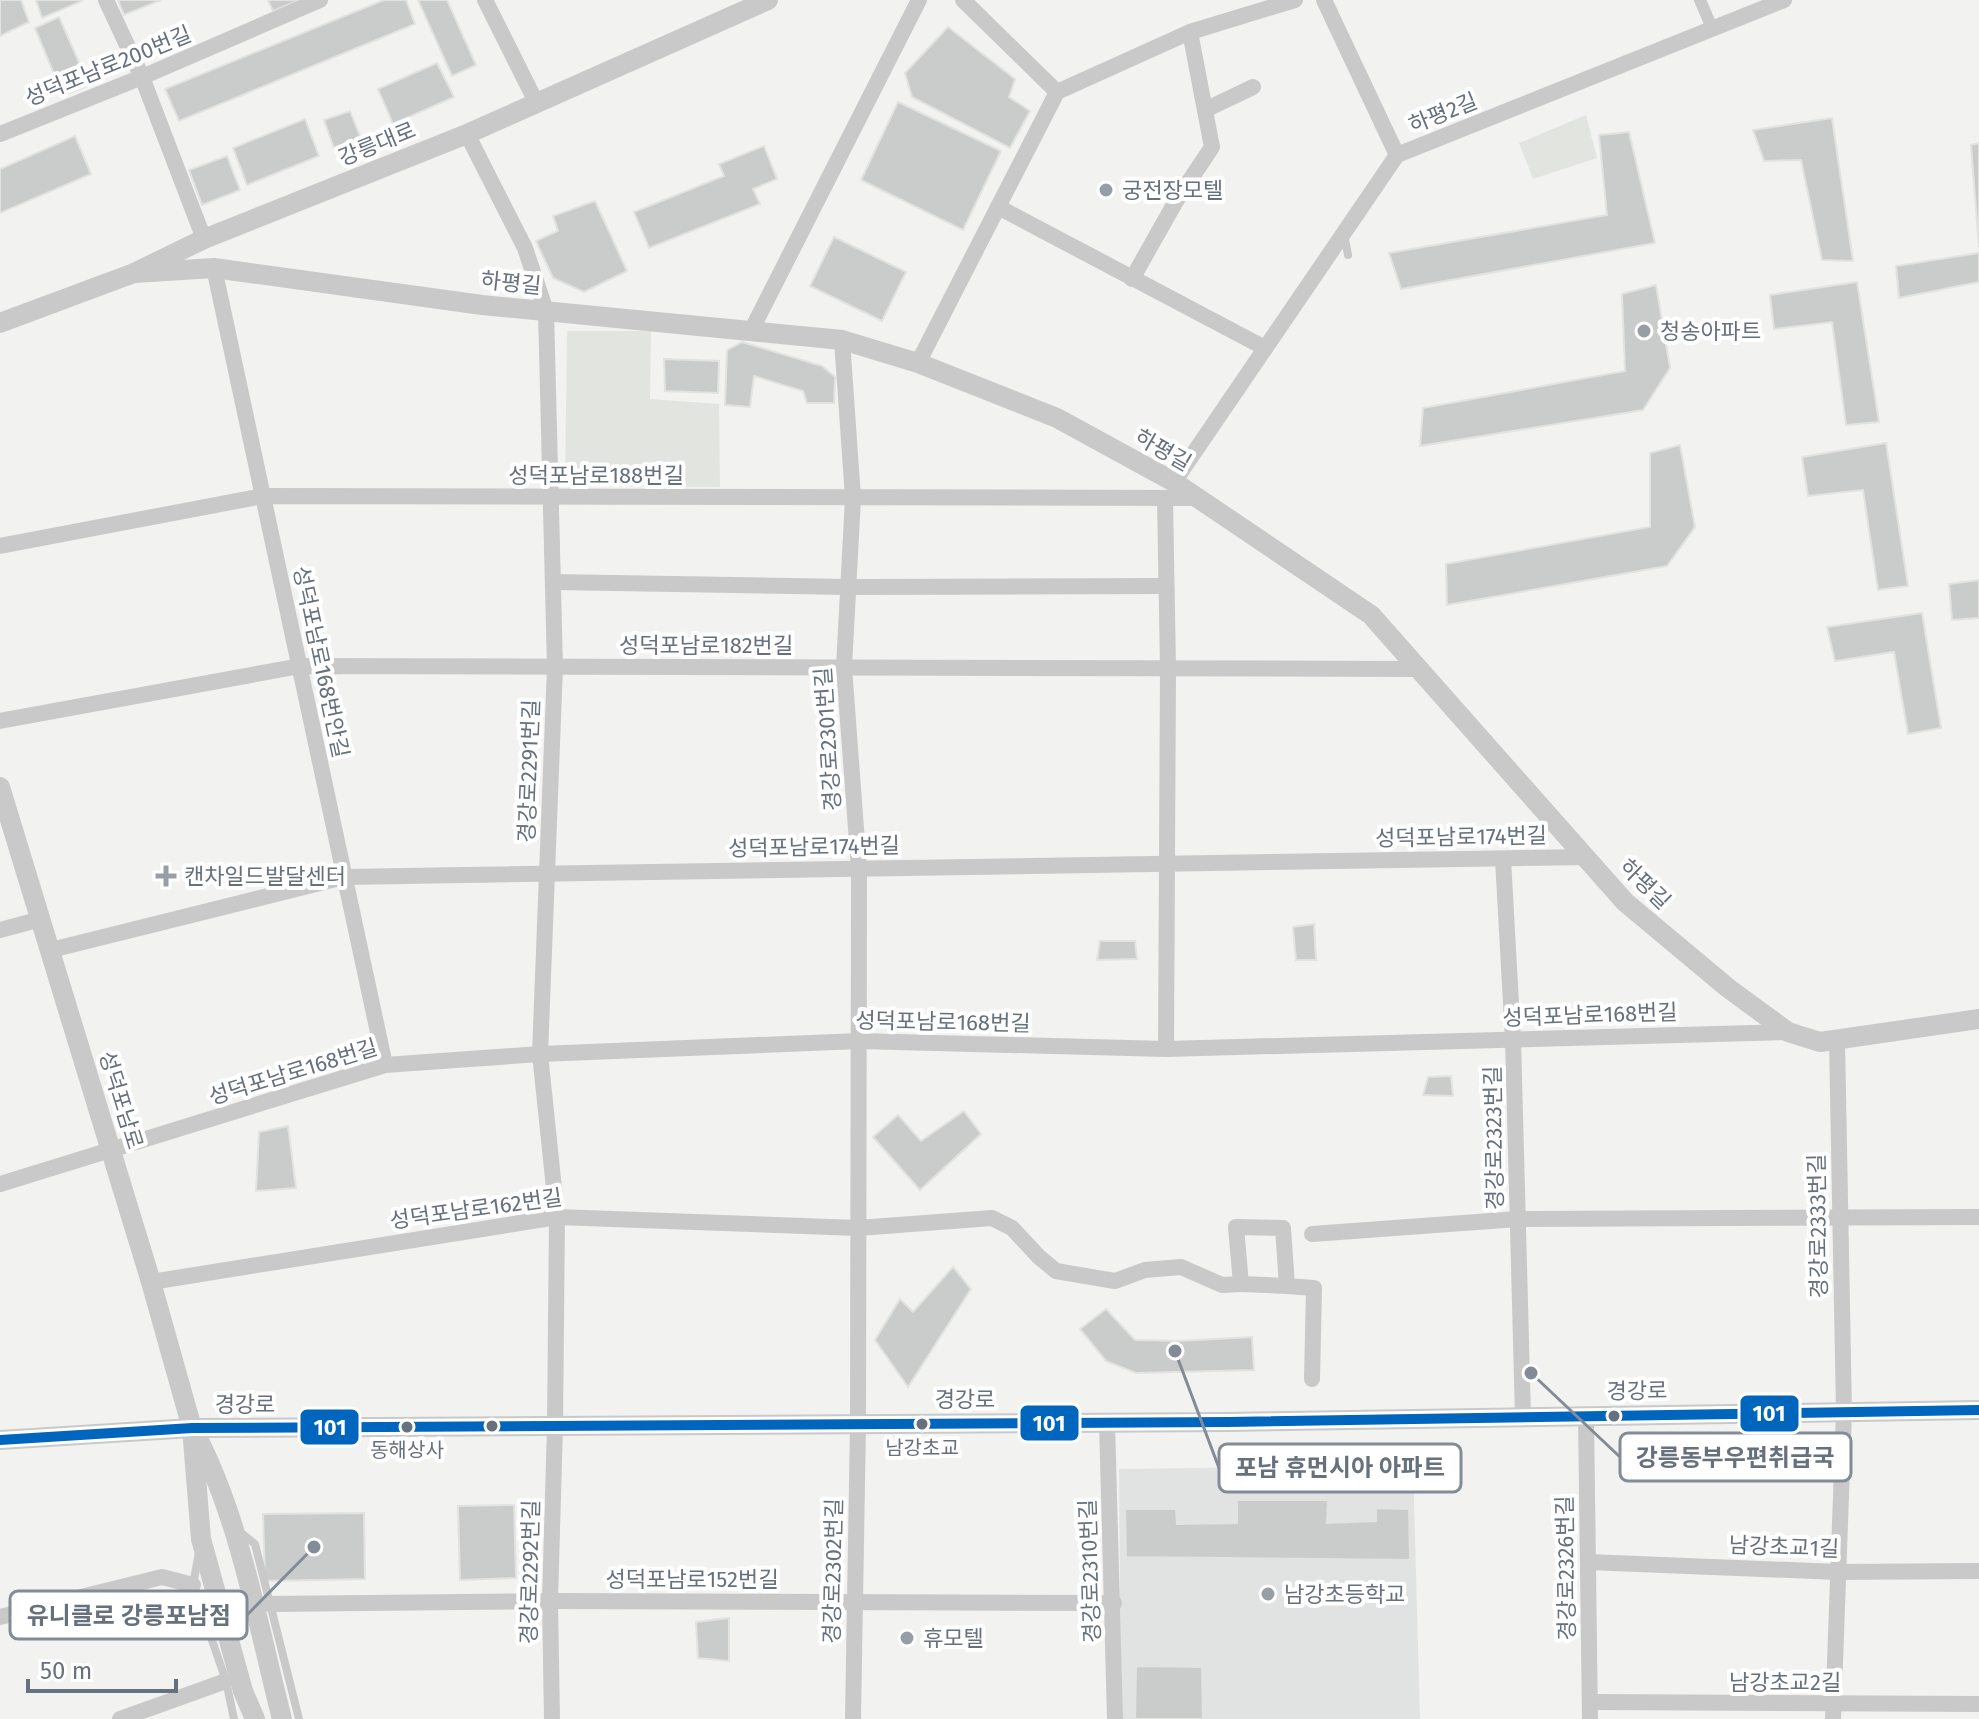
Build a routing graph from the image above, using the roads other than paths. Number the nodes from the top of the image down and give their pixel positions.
1 (106, 0) edge
2 (320, 0) edge
3 (485, 0) edge
4 (768, 0) edge
5 (919, 0) edge
6 (963, 0) edge
7 (1295, 0) edge
8 (1324, 0) edge
9 (1700, 0) edge
10 (1784, 0) edge
11 (1712, 28) junction
12 (1190, 32) junction
13 (142, 77) junction
14 (1253, 87) dead end
15 (1057, 92) junction
16 (536, 102) junction
17 (1205, 110) junction
18 (0, 134) edge
19 (467, 134) junction
20 (1397, 155) junction
21 (998, 207) junction
22 (1344, 233) junction
23 (204, 239) junction
24 (1348, 255) dead end
25 (214, 268) junction
26 (134, 273) junction
27 (1132, 279) junction
28 (546, 311) junction
29 (0, 323) edge
30 (751, 331) junction
31 (842, 340) junction
32 (1265, 348) junction
33 (918, 363) junction
34 (1169, 490) junction
35 (263, 496) junction
36 (550, 497) junction
37 (853, 498) junction
38 (0, 546) edge
39 (553, 582) junction
40 (1166, 586) junction
41 (848, 587) junction
42 (300, 666) junction
43 (555, 667) junction
44 (844, 667) junction
45 (1168, 668) junction
46 (1418, 669) junction
47 (0, 721) edge
48 (0, 787) edge
49 (1586, 857) junction
50 (1503, 859) junction
51 (1165, 864) junction
52 (859, 869) junction
53 (546, 873) junction
54 (344, 877) junction
55 (41, 919) junction
56 (0, 930) edge
57 (51, 950) junction
58 (1977, 1024) edge
59 (1788, 1032) junction
60 (1513, 1039) junction
61 (1837, 1040) junction
62 (859, 1041) junction
63 (1166, 1049) junction
64 (540, 1054) junction
65 (385, 1065) junction
66 (111, 1150) junction
67 (0, 1184) edge
68 (1840, 1216) junction
69 (557, 1217) junction
70 (1979, 1217) edge
71 (1518, 1219) junction
72 (858, 1228) junction
73 (1312, 1234) dead end
74 (151, 1282) junction
75 (1241, 1284) junction
76 (1287, 1286) junction
77 (1312, 1379) dead end
78 (1979, 1410) edge
79 (1844, 1412) junction
80 (1586, 1416) junction
81 (1523, 1417) junction
82 (1107, 1422) junction
83 (858, 1424) junction
84 (555, 1426) junction
85 (192, 1428) junction
86 (0, 1440) edge
87 (232, 1525) junction
88 (201, 1539) junction
89 (1588, 1562) junction
90 (1979, 1571) edge
91 (1838, 1572) junction
92 (193, 1585) junction
93 (550, 1601) junction
94 (853, 1602) junction
95 (1114, 1603) junction
96 (270, 1604) junction
97 (0, 1617) edge
98 (226, 1681) junction
99 (1979, 1704) edge
100 (1590, 1711) edge
101 (1833, 1712) edge
102 (120, 1719) edge
103 (234, 1719) edge
104 (255, 1719) edge
105 (282, 1719) edge
106 (299, 1719) edge
107 (552, 1719) edge
108 (853, 1719) edge
109 (1115, 1719) edge

1 - 13 street
2 - 13 street, 성덕포남로200번길
3 - 16 street
4 - 16 street, 강릉대로
5 - 30 street
6 - 15 street
7 - 12 street
8 - 20 street
9 - 11 street
10 - 11 street, 하평2길
11 - 20 street, 하평2길
12 - 15 street
12 - 17 street
13 - 18 street, 성덕포남로200번길
13 - 23 street
14 - 17 street
15 - 21 street
16 - 19 street, 강릉대로
17 - 27 street
19 - 23 street, 강릉대로
19 - 28 street, 경강로2291번길
20 - 22 street, 하평2길
21 - 27 street
21 - 33 street
22 - 24 lane
22 - 32 street, 하평2길
23 - 26 street, 강릉대로
25 - 26 street, 하평길
25 - 28 street, 하평길
25 - 35 street, 성덕포남로168번안길
26 - 29 street, 강릉대로
27 - 32 street
28 - 30 street, 하평길
28 - 36 street, 경강로2291번길
30 - 31 street, 하평길
31 - 33 street, 하평길
31 - 37 street, 경강로2301번길
32 - 34 street, 하평2길
33 - 34 street, 하평길
34 - 37 street, 성덕포남로188번길
34 - 40 street
34 - 46 street, 하평길
35 - 36 street, 성덕포남로188번길
35 - 38 street, 성덕포남로188번길
35 - 42 street, 성덕포남로168번안길
36 - 37 street, 성덕포남로188번길
36 - 39 street, 경강로2291번길
37 - 41 street, 경강로2301번길
39 - 41 street
39 - 43 street, 경강로2291번길
40 - 41 street
40 - 45 street
41 - 44 street, 경강로2301번길
42 - 43 street, 성덕포남로182번길
42 - 47 street, 성덕포남로182번길
42 - 54 street, 성덕포남로168번안길
43 - 44 street, 성덕포남로182번길
43 - 53 street, 경강로2291번길
44 - 45 street, 성덕포남로182번길
44 - 52 street, 경강로2301번길
45 - 46 street, 성덕포남로182번길
45 - 51 street
46 - 49 street, 하평길
48 - 55 street, 성덕포남로
49 - 50 street, 성덕포남로174번길
49 - 59 street, 하평길
50 - 51 street, 성덕포남로174번길
50 - 60 street, 경강로2323번길
51 - 52 street, 성덕포남로174번길
51 - 63 street
52 - 53 street, 성덕포남로174번길
52 - 62 street, 경강로2301번길
53 - 54 street, 성덕포남로174번길
53 - 64 street, 경강로2291번길
54 - 57 street, 성덕포남로174번길
54 - 65 street, 성덕포남로168번안길
55 - 56 street
55 - 57 street, 성덕포남로
57 - 66 street, 성덕포남로
58 - 61 street, 하평길
59 - 60 street, 성덕포남로168번길
59 - 61 street, 하평길
60 - 63 street, 성덕포남로168번길
60 - 71 street, 경강로2323번길
61 - 68 street, 경강로2333번길
62 - 63 street, 성덕포남로168번길
62 - 64 street, 성덕포남로168번길
62 - 72 street, 경강로2301번길
64 - 65 street, 성덕포남로168번길
64 - 69 street, 경강로2291번길
65 - 66 street, 성덕포남로168번길
66 - 67 street, 성덕포남로168번길
66 - 74 street, 성덕포남로
68 - 70 street
68 - 71 street
68 - 79 street, 경강로2333번길
69 - 72 street, 성덕포남로162번길
69 - 74 street, 성덕포남로162번길
69 - 84 street, 경강로2291번길
71 - 73 street
71 - 81 street, 경강로2323번길
72 - 75 street, 성덕포남로162번길
72 - 83 street, 경강로2301번길
74 - 85 street, 성덕포남로
75 - 76 street, 성덕포남로162번길
75 - 76 street
76 - 77 street
78 - 79 street, 경강로
79 - 80 street, 경강로
79 - 91 street, 경강로2333번길
80 - 81 street, 경강로
80 - 89 street, 경강로2326번길
81 - 82 street, 경강로
82 - 83 street, 경강로
82 - 95 street, 경강로2310번길
83 - 84 street, 경강로
83 - 94 street, 경강로2302번길
84 - 85 street, 경강로
84 - 93 street, 경강로2292번길
85 - 86 street, 경강로
85 - 87 street, 성덕포남로
85 - 88 street, 성덕포남로
87 - 96 lane
87 - 105 street, 성덕포남로
88 - 92 lane
88 - 104 street, 성덕포남로
89 - 91 street, 남강초교1길
89 - 100 street, 경강로2326번길
90 - 91 street, 남강초교1길
91 - 101 street, 경강로2333번길
92 - 97 street
92 - 98 lane
93 - 94 street, 성덕포남로152번길
93 - 96 street, 성덕포남로152번길
93 - 107 street, 경강로2292번길
94 - 95 street, 성덕포남로152번길
94 - 108 street, 경강로2302번길
95 - 109 street, 경강로2310번길
96 - 106 lane
98 - 102 street
98 - 103 lane
99 - 101 street, 남강초교2길
100 - 101 street, 남강초교2길

